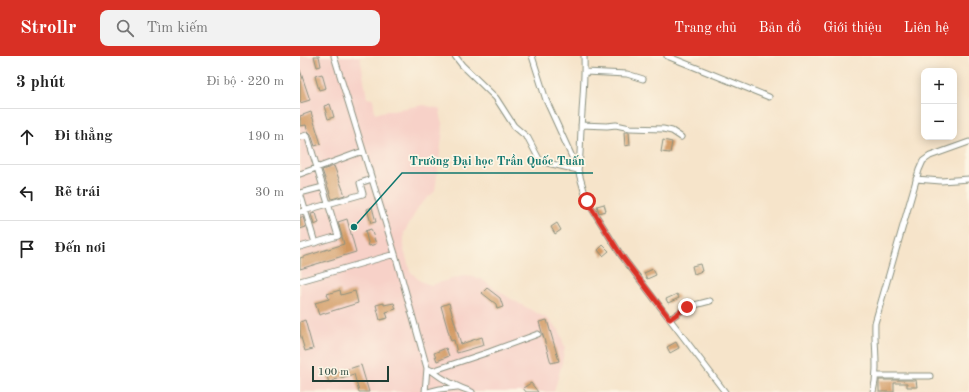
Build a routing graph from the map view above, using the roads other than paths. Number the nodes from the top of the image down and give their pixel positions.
1 (334, 56) edge
2 (454, 56) edge
3 (532, 56) edge
4 (584, 56) edge
5 (667, 56) edge
6 (585, 72) junction
7 (643, 79) dead end
8 (769, 97) dead end
9 (581, 125) junction
10 (300, 137) edge
11 (681, 137) dead end
12 (969, 142) edge
13 (363, 151) junction
14 (317, 169) junction
15 (578, 170) junction
16 (300, 174) edge
17 (372, 179) junction
18 (916, 179) junction
19 (969, 179) edge
20 (323, 187) junction
21 (300, 193) edge
22 (329, 205) junction
23 (303, 212) edge
24 (315, 243) junction
25 (300, 247) edge
26 (395, 254) junction
27 (300, 281) edge
28 (710, 301) dead end
29 (670, 319) junction
30 (538, 334) dead end
31 (427, 368) junction
32 (432, 371) junction
33 (876, 376) junction
34 (930, 376) dead end
35 (458, 387) junction
36 (425, 392) edge
37 (428, 392) edge
38 (472, 392) edge
39 (725, 392) edge
40 (873, 392) edge

1 - 13 street
2 - 15 street
3 - 15 street
4 - 6 street
5 - 8 street
6 - 7 street
6 - 9 street
9 - 11 street
9 - 15 street
10 - 14 street
12 - 18 street
13 - 14 street
13 - 17 street
14 - 16 street
14 - 20 street
15 - 29 street
17 - 22 street
17 - 26 street
18 - 19 street
18 - 33 street
20 - 21 street
20 - 22 street
21 - 23 street
22 - 23 street
22 - 24 street
23 - 24 street
24 - 25 street
26 - 27 street
26 - 31 street
28 - 29 street
29 - 39 street
30 - 32 street
31 - 32 street
31 - 36 street
32 - 35 street
33 - 34 street
33 - 40 street
35 - 37 street
35 - 38 street

